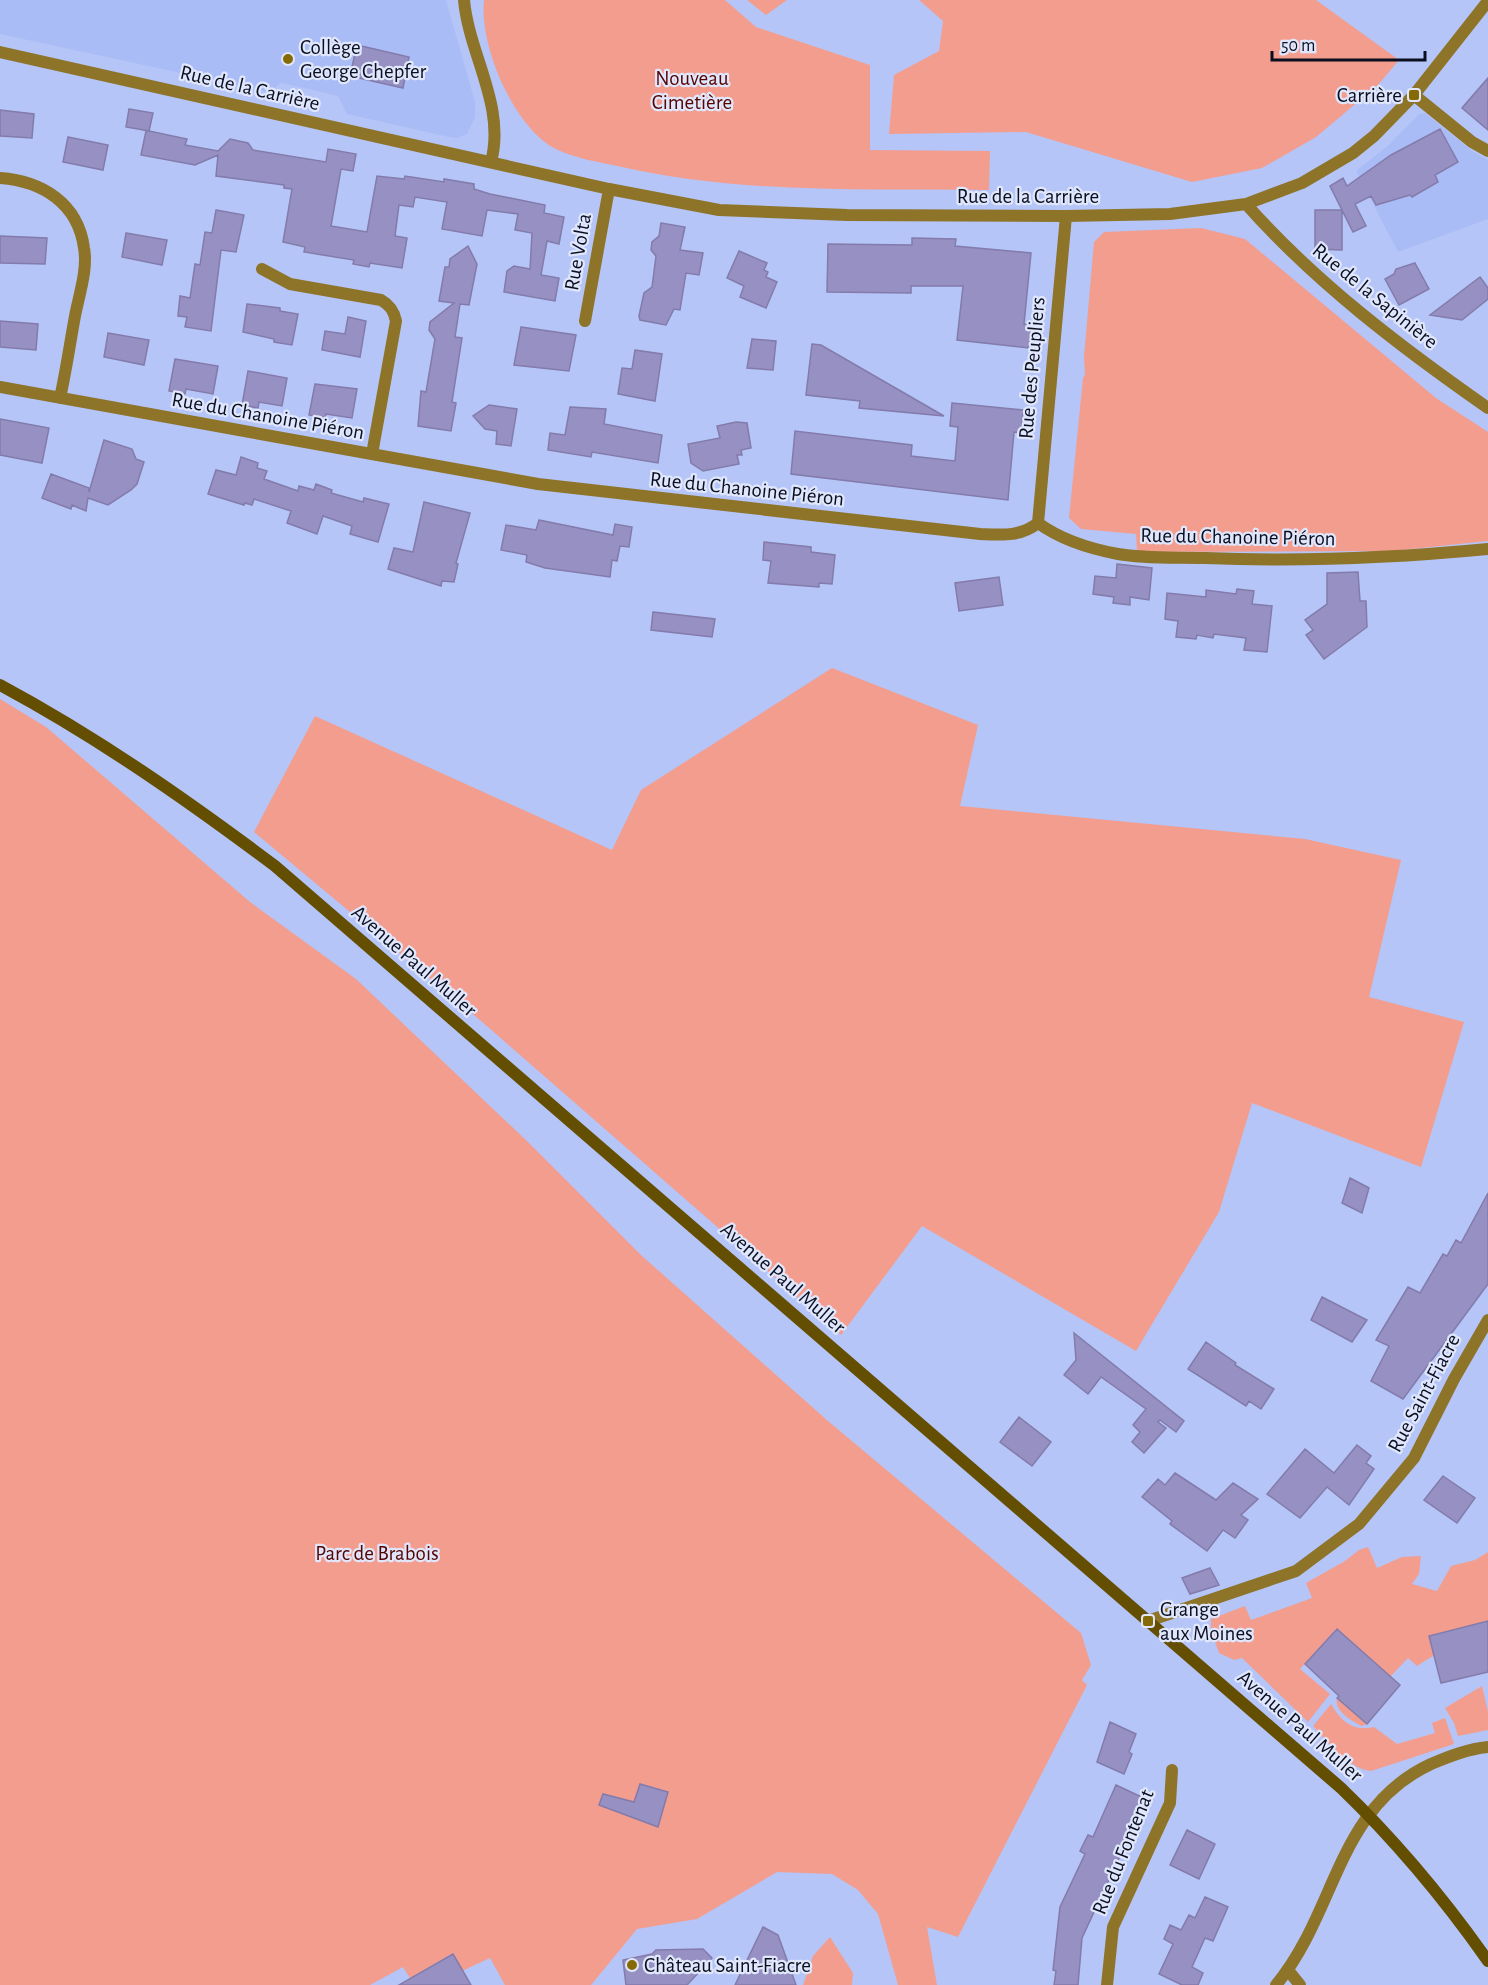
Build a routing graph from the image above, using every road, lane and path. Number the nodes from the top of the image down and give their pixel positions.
1 (464, 0) edge
2 (1488, 1) edge
3 (0, 52) edge
4 (1414, 94) junction
5 (1488, 151) edge
6 (491, 162) junction
7 (0, 178) edge
8 (609, 189) junction
9 (1246, 204) junction
10 (1066, 216) junction
11 (262, 269) dead end
12 (585, 321) dead end
13 (0, 387) edge
14 (60, 398) junction
15 (1488, 408) edge
16 (372, 454) junction
17 (1038, 523) junction
18 (1488, 549) edge
19 (0, 685) edge
20 (1488, 1320) edge
21 (1148, 1621) junction
22 (1488, 1747) edge
23 (1172, 1770) dead end
24 (1369, 1815) junction
25 (1488, 1961) edge
26 (1288, 1970) junction
27 (1107, 1985) edge
28 (1276, 1985) edge
29 (1300, 1985) edge

1 - 6 street
2 - 4 street, Rue de la Carrière
3 - 6 street, Rue de la Carrière
4 - 5 street
4 - 9 street, Rue de la Carrière
6 - 8 street, Rue de la Carrière
7 - 14 street
8 - 10 street, Rue de la Carrière
8 - 12 street, Rue Volta
9 - 10 street, Rue de la Carrière
9 - 15 street, Rue de la Sapinière
10 - 17 street, Rue des Peupliers
11 - 16 street
13 - 14 street, Rue du Chanoine Piéron
14 - 16 street, Rue du Chanoine Piéron
16 - 17 street, Rue du Chanoine Piéron
17 - 18 street, Rue du Chanoine Piéron
19 - 21 main road, Avenue Paul Muller
20 - 21 street, Rue Saint-Fiacre
21 - 24 main road, Avenue Paul Muller
22 - 24 street
23 - 27 street, Rue du Fontenat
24 - 25 main road, Avenue Paul Muller
24 - 26 street
26 - 28 street
26 - 29 street

